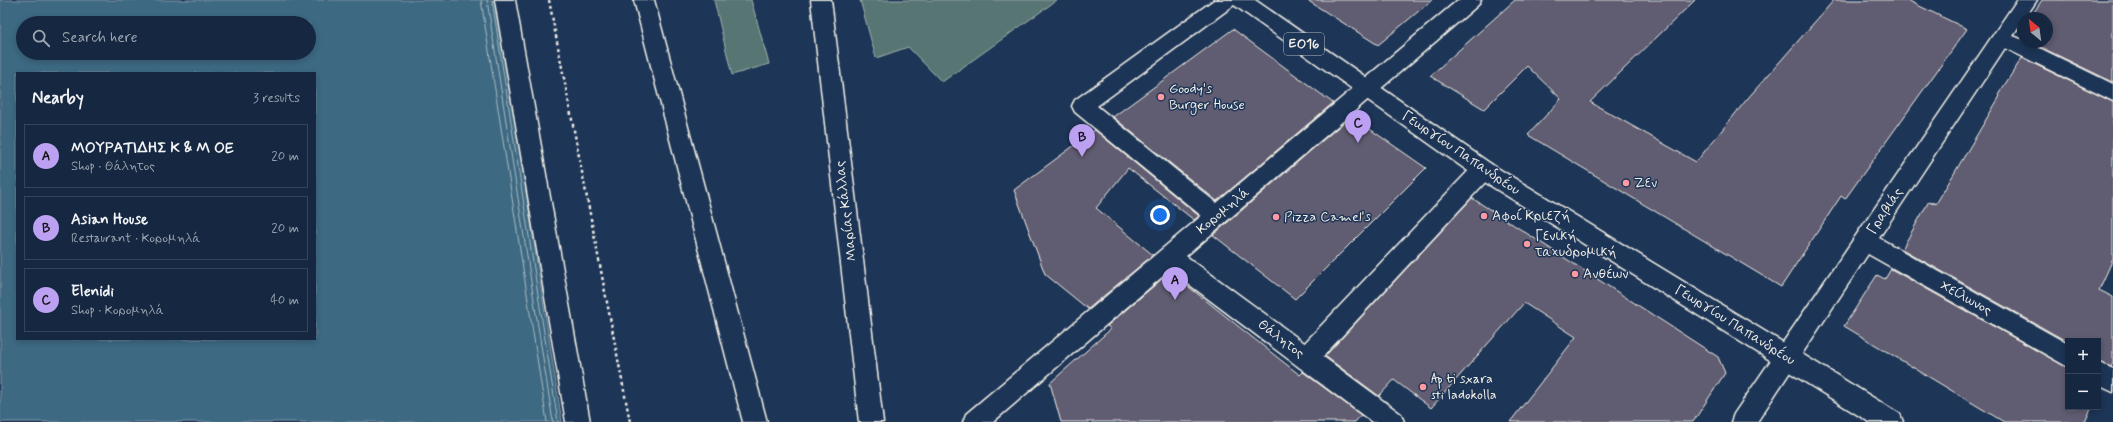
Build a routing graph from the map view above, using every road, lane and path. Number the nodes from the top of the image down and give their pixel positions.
1 (504, 0) edge
2 (549, 0) edge
3 (644, 0) edge
4 (821, 0) edge
5 (1227, 0) edge
6 (1241, 0) edge
7 (1470, 0) edge
8 (2027, 0) edge
9 (2001, 38) junction
10 (1367, 89) junction
11 (2113, 93) edge
12 (1483, 170) junction
13 (1217, 216) junction
14 (1865, 241) junction
15 (1169, 256) junction
16 (2065, 354) edge
17 (1785, 357) junction
18 (1306, 358) junction
19 (2100, 374) edge
20 (2113, 381) edge
21 (578, 422) edge
22 (630, 422) edge
23 (755, 422) edge
24 (871, 422) edge
25 (975, 422) edge
26 (1392, 422) edge
27 (1743, 422) edge
28 (1891, 422) edge

1 - 21 street
2 - 22 path
3 - 23 street
4 - 24 street, Μαρίας Κάλλας
5 - 13 street
6 - 10 street, Γεωργίου Παπανδρέου / ΕΟ16
7 - 10 street, Κορομηλά
8 - 9 street, Γραβιάς
9 - 11 street
9 - 14 street, Γραβιάς
10 - 12 street, Γεωργίου Παπανδρέου / ΕΟ16
10 - 13 street, Κορομηλά
12 - 17 street, Γεωργίου Παπανδρέου / ΕΟ16
12 - 18 street
13 - 15 street, Κορομηλά
14 - 16 street, Χείλωνος
14 - 17 street, Γραβιάς
15 - 18 street, Θάλητος
15 - 25 street, Κορομηλά
17 - 27 street, Γραβιάς
17 - 28 street, Γεωργίου Παπανδρέου / ΕΟ16
18 - 26 street, Θάλητος
19 - 20 street

